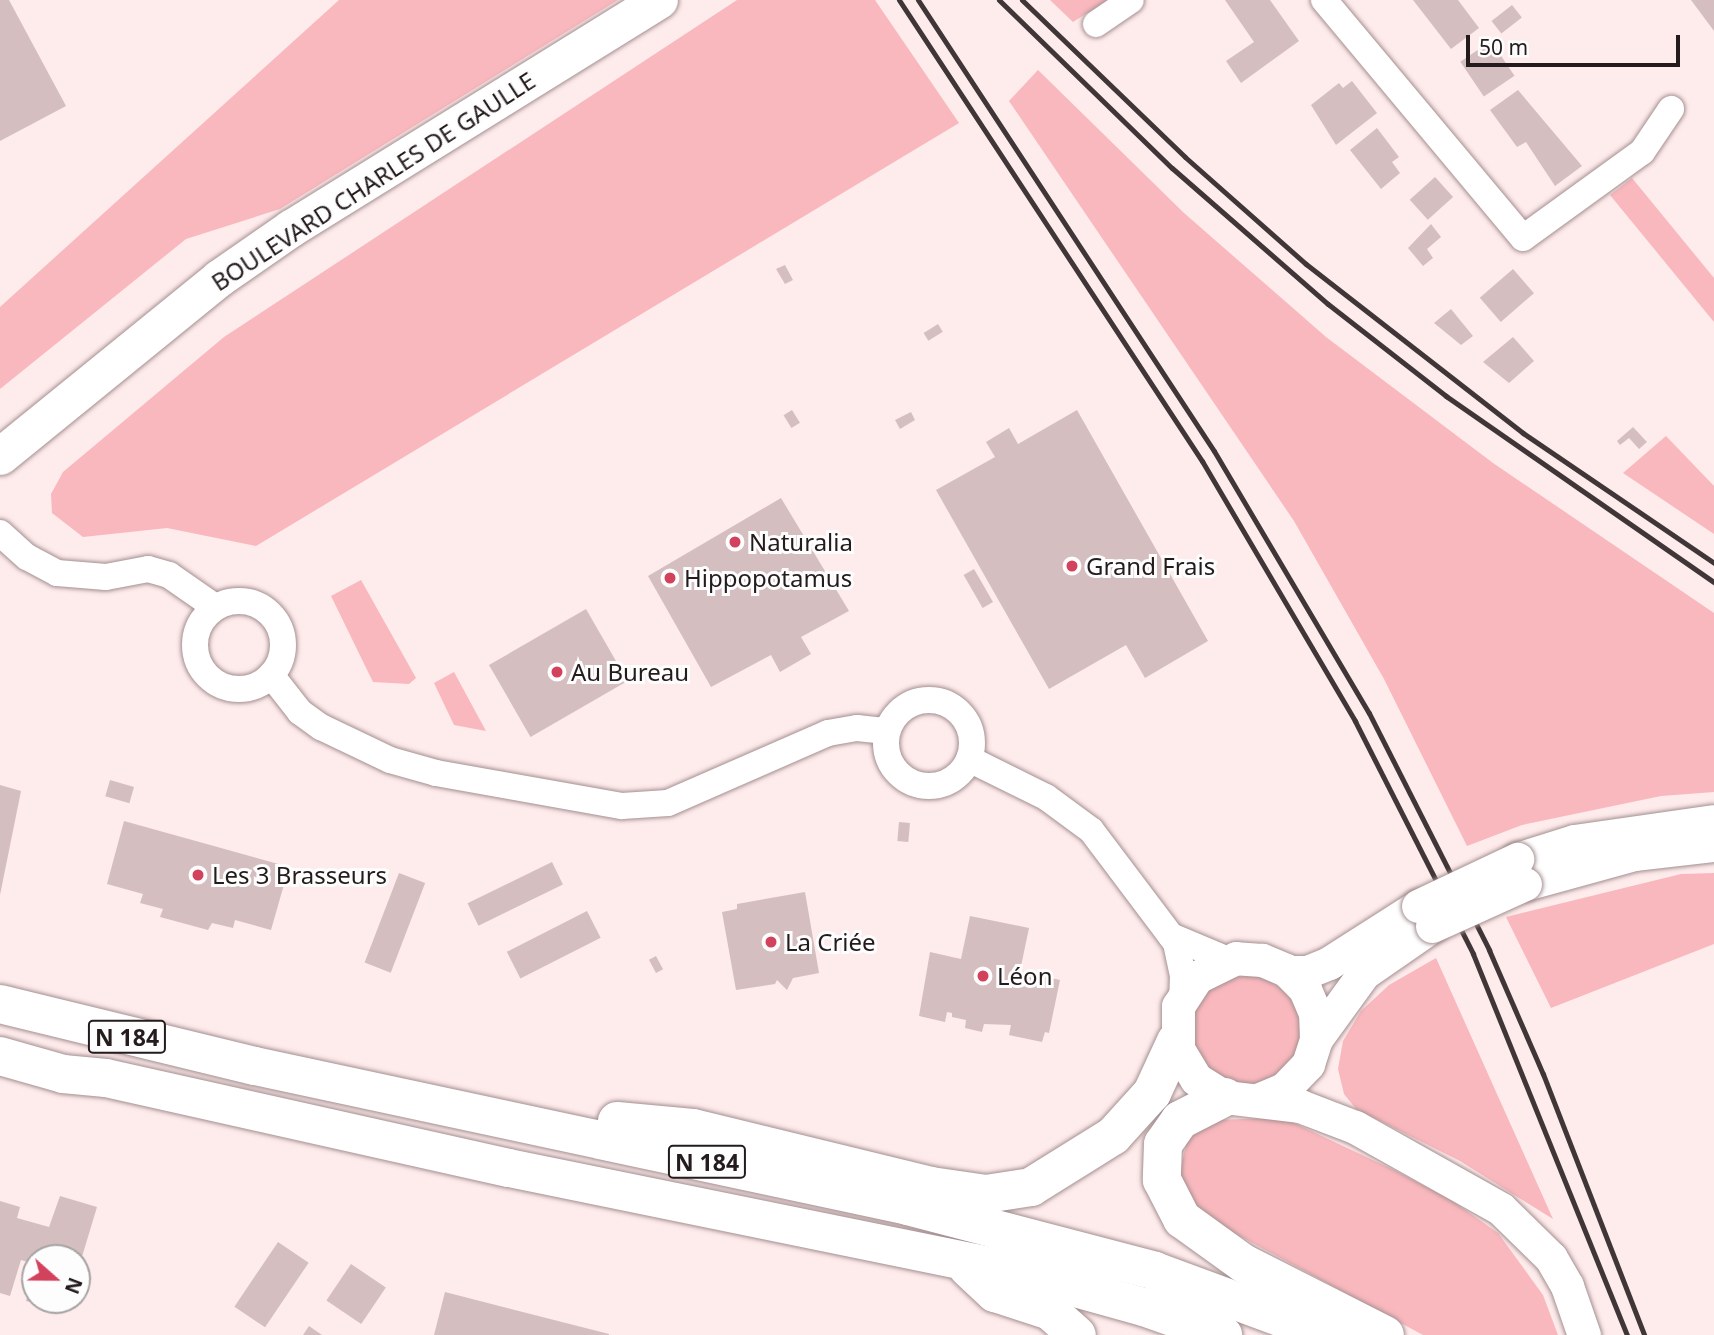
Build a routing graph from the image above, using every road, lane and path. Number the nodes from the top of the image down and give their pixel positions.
1 (659, 0) edge
2 (1132, 0) edge
3 (1324, 0) edge
4 (1096, 24) dead end
5 (1671, 109) dead end
6 (0, 456) edge
7 (0, 533) edge
8 (215, 607) junction
9 (271, 675) junction
10 (887, 731) junction
11 (969, 759) junction
12 (1714, 821) edge
13 (1714, 845) edge
14 (1521, 872) junction
15 (1425, 916) junction
16 (1171, 936) junction
17 (1228, 960) junction
18 (1289, 972) junction
19 (1182, 998) junction
20 (0, 1004) edge
21 (1176, 1041) junction
22 (1315, 1045) junction
23 (0, 1056) edge
24 (346, 1086) junction
25 (1243, 1098) junction
26 (1355, 1127) junction
27 (964, 1264) junction
28 (1149, 1289) junction
29 (1077, 1335) edge
30 (1223, 1335) edge
31 (1328, 1335) edge
32 (1385, 1335) edge
33 (1584, 1335) edge

1 - 6 main road, BOULEVARD CHARLES DE GAULLE
2 - 4 street
3 - 5 street
7 - 8 street
8 - 9 street
8 - 9 street
9 - 10 street
10 - 11 street
10 - 11 street
11 - 16 street
12 - 14 street
13 - 14 street
14 - 15 street, bridge
15 - 18 street
15 - 22 street
16 - 17 street
16 - 19 street
17 - 18 street
17 - 19 street
18 - 22 street
19 - 21 street
20 - 24 main road, N 184
21 - 24 main road
21 - 25 street
22 - 25 street
22 - 26 street
23 - 27 main road, N 184
24 - 28 main road, N 184
25 - 26 street
25 - 32 main road
26 - 33 street
27 - 28 main road, N 184
27 - 29 main road
28 - 30 main road, N 184
28 - 31 main road, N 184

